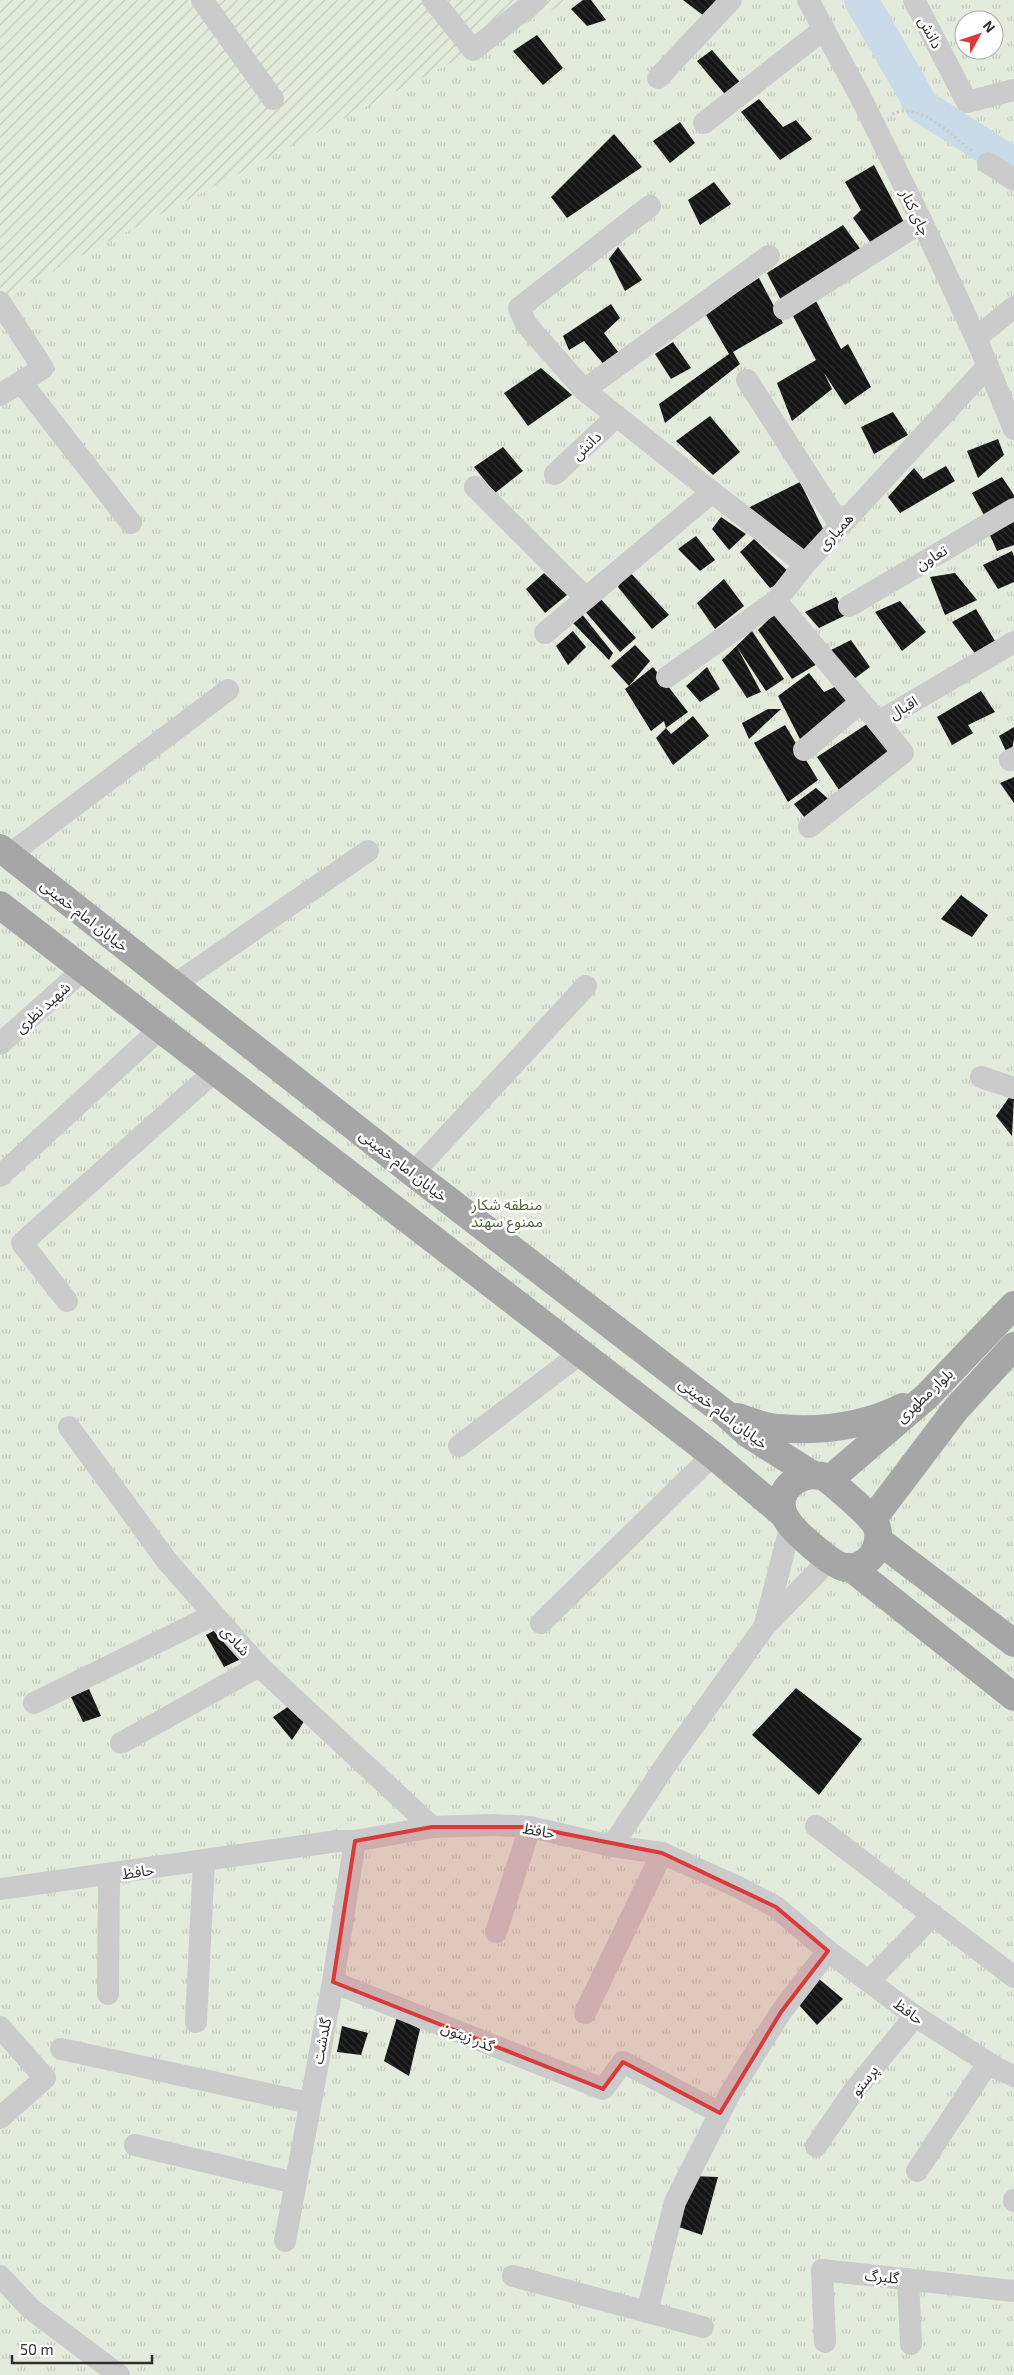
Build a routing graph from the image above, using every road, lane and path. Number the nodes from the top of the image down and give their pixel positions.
1 (202, 0) edge
2 (433, 0) edge
3 (536, 0) edge
4 (731, 0) edge
5 (808, 0) edge
6 (914, 0) edge
7 (824, 29) junction
8 (658, 78) dead end
9 (1014, 90) edge
10 (273, 99) dead end
11 (704, 123) dead end
12 (873, 123) junction
13 (988, 163) joint
14 (1014, 180) edge
15 (650, 206) dead end
16 (922, 222) junction
17 (769, 256) dead end
18 (0, 302) edge
19 (1014, 307) edge
20 (784, 309) dead end
21 (976, 338) junction
22 (988, 366) junction
23 (747, 380) dead end
24 (7, 387) edge
25 (584, 390) junction
26 (617, 416) junction
27 (1013, 423) edge
28 (555, 474) dead end
29 (475, 487) dead end
30 (712, 492) junction
31 (1014, 508) edge
32 (131, 523) dead end
33 (840, 525) junction
34 (805, 564) junction
35 (586, 598) junction
36 (776, 600) junction
37 (849, 606) dead end
38 (545, 633) dead end
39 (1014, 642) edge
40 (668, 677) dead end
41 (228, 690) dead end
42 (861, 702) junction
43 (878, 722) junction
44 (804, 750) dead end
45 (809, 827) dead end
46 (368, 851) dead end
47 (4, 852) edge
48 (0, 905) edge
49 (83, 970) junction
50 (174, 985) junction
51 (586, 986) dead end
52 (160, 1029) junction
53 (0, 1044) edge
54 (215, 1072) junction
55 (981, 1077) dead end
56 (1014, 1088) edge
57 (413, 1173) junction
58 (0, 1176) edge
59 (67, 1300) dead end
60 (1014, 1306) edge
61 (1014, 1346) edge
62 (581, 1353) junction
63 (927, 1396) junction
64 (726, 1414) junction
65 (69, 1427) dead end
66 (459, 1446) dead end
67 (714, 1455) junction
68 (821, 1477) junction
69 (787, 1520) junction
70 (875, 1530) junction
71 (840, 1563) junction
72 (213, 1615) junction
73 (541, 1623) dead end
74 (765, 1626) junction
75 (1014, 1643) edge
76 (259, 1666) junction
77 (1014, 1697) edge
78 (34, 1704) dead end
79 (121, 1744) dead end
80 (816, 1826) dead end
81 (530, 1827) junction
82 (432, 1828) junction
83 (355, 1841) junction
84 (612, 1846) junction
85 (662, 1852) junction
86 (204, 1861) junction
87 (109, 1875) junction
88 (0, 1889) edge
89 (933, 1915) junction
90 (496, 1932) dead end
91 (828, 1951) junction
92 (1014, 1977) edge
93 (869, 1981) junction
94 (333, 1982) junction
95 (108, 1994) dead end
96 (585, 2013) dead end
97 (915, 2016) junction
98 (196, 2022) dead end
99 (0, 2027) edge
100 (61, 2049) dead end
101 (988, 2063) junction
102 (1014, 2076) edge
103 (309, 2103) junction
104 (720, 2113) junction
105 (0, 2118) edge
106 (135, 2145) dead end
107 (816, 2146) dead end
108 (917, 2171) dead end
109 (295, 2183) junction
110 (285, 2240) dead end
111 (0, 2276) edge
112 (513, 2276) dead end
113 (908, 2279) junction
114 (1014, 2292) edge
115 (647, 2312) junction
116 (704, 2327) dead end
117 (825, 2342) dead end
118 (911, 2344) dead end
119 (119, 2375) edge

1 - 10 street
2 - 3 street
4 - 8 street
5 - 7 street, چای کنار
6 - 9 street, دانش
7 - 11 street
7 - 12 street, چای کنار
12 - 13 path
12 - 16 street, چای کنار
13 - 14 street
15 - 25 street
16 - 20 street
16 - 21 street, چای کنار
17 - 25 street
18 - 24 street
19 - 21 street
21 - 22 street, چای کنار
22 - 27 street, چای کنار
22 - 33 street, همیاری
23 - 33 street
24 - 32 street
25 - 26 street
26 - 28 street, دانش
26 - 30 street
29 - 35 street
30 - 34 street
30 - 35 street
31 - 37 street, تعاون
33 - 34 street, همیاری
34 - 36 street, همیاری
35 - 38 street
36 - 40 street, همیاری
36 - 42 street, اقبال
39 - 43 street, اقبال
41 - 47 street
42 - 43 street, اقبال
42 - 44 street
43 - 45 street
46 - 50 street
47 - 50 main road, خیابان امام خمینی
48 - 49 main road
49 - 52 main road
49 - 53 street, شهید نظری
50 - 57 main road, خیابان امام خمینی
51 - 57 street
52 - 54 main road
52 - 58 street
54 - 59 street
54 - 62 main road
55 - 56 street
57 - 64 main road, خیابان امام خمینی
60 - 63 main road, بلوار مطهری
61 - 70 main road, بلوار مطهری
62 - 66 street
62 - 67 main road
63 - 64 main road
63 - 68 main road, بلوار مطهری
64 - 68 main road, خیابان امام خمینی
65 - 72 street, شادی
67 - 69 main road
67 - 73 street
68 - 69 main road, بلوار مطهری
68 - 70 main road, خیابان امام خمینی
69 - 71 main road
69 - 74 street
70 - 71 main road, بلوار مطهری
70 - 75 main road
71 - 74 street
71 - 77 main road
72 - 76 street, شادی
72 - 78 street
74 - 84 street
76 - 79 street
76 - 82 street, شادی
80 - 89 street
81 - 82 street, حافظ
81 - 84 street, حافظ
81 - 90 street
82 - 83 street, حافظ
83 - 86 street, حافظ
83 - 94 street, گلدشت
84 - 85 street, حافظ
85 - 91 street, حافظ
85 - 96 street
86 - 87 street, حافظ
86 - 98 street
87 - 88 street, حافظ
87 - 95 street
89 - 92 street
89 - 93 street
91 - 93 street, حافظ
91 - 104 street
93 - 97 street, حافظ
94 - 103 street, گلدشت
94 - 104 street, گذر زیتون
97 - 101 street, حافظ
97 - 107 street, پرستو
99 - 105 street
100 - 103 street
101 - 102 street, حافظ
101 - 108 street
103 - 109 street, گلدشت
104 - 115 street
106 - 109 street
109 - 110 street, گلدشت
111 - 119 street
112 - 115 street
113 - 114 street, گلبرگ
113 - 117 street, گلبرگ
113 - 118 street
115 - 116 street

